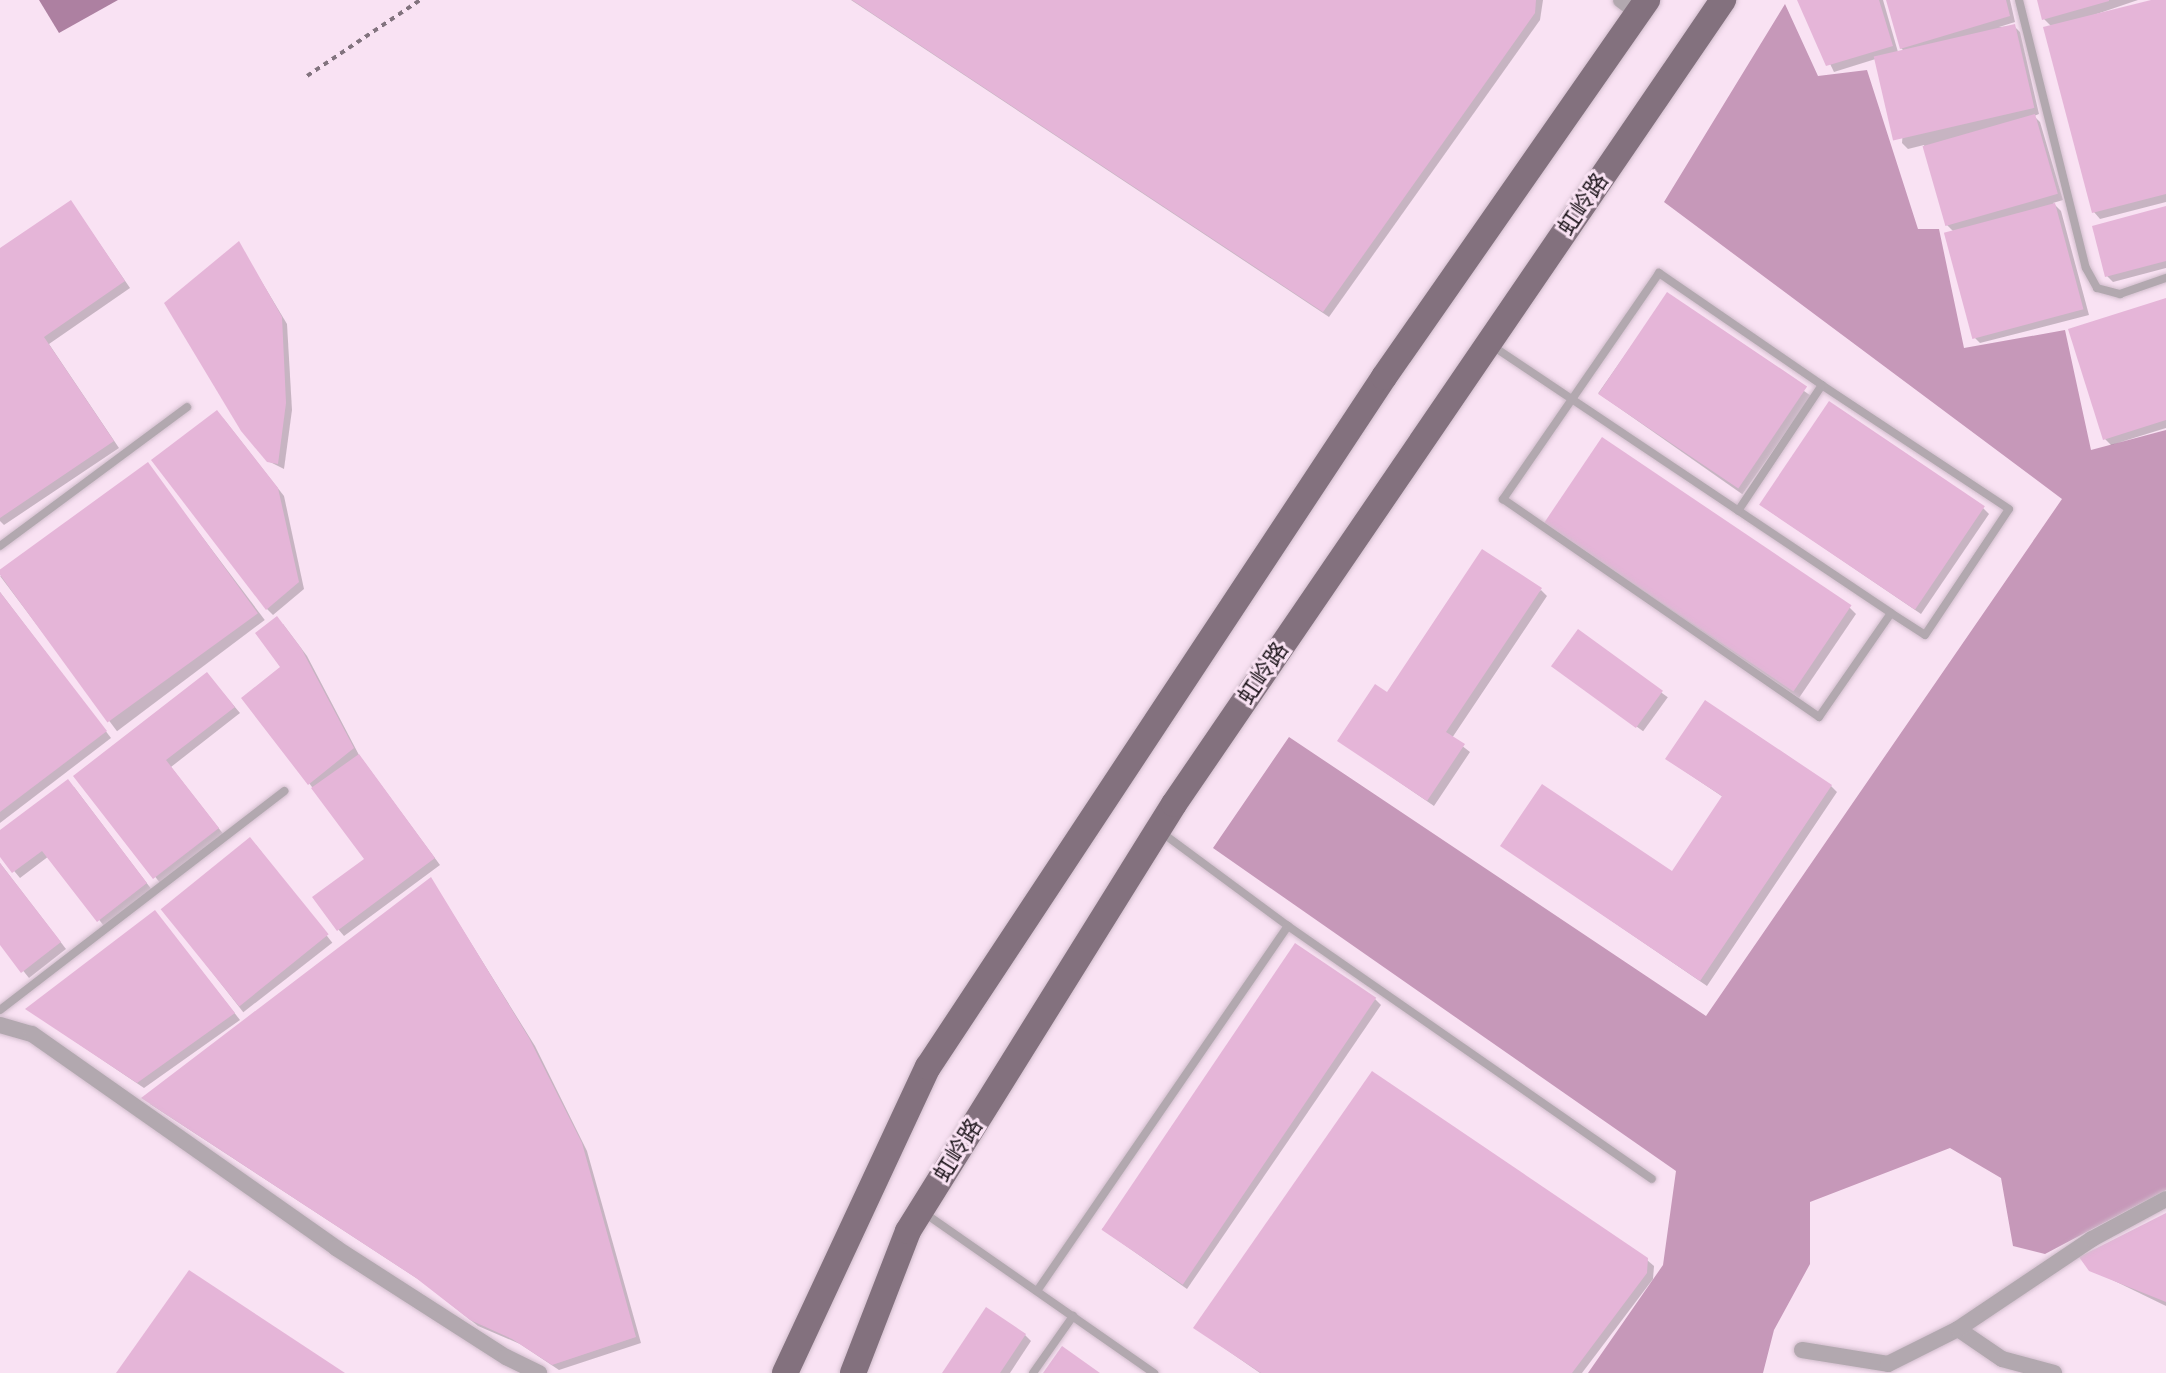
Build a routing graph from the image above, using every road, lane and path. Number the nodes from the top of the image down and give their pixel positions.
1 (420, 0) edge
2 (1723, 0) edge
3 (2019, 0) edge
4 (1635, 4) edge
5 (307, 76) dead end
6 (2166, 278) edge
7 (1488, 343) junction
8 (1822, 385) junction
9 (1572, 399) junction
10 (187, 407) dead end
11 (1738, 511) junction
12 (0, 546) edge
13 (1891, 613) junction
14 (284, 791) dead end
15 (1158, 829) junction
16 (1288, 926) junction
17 (0, 1010) edge
18 (0, 1025) edge
19 (1652, 1179) dead end
20 (2166, 1199) edge
21 (921, 1210) junction
22 (1037, 1291) junction
23 (1073, 1316) junction
24 (1958, 1329) junction
25 (1802, 1350) dead end
26 (539, 1373) edge
27 (785, 1373) edge
28 (853, 1373) edge
29 (1033, 1373) edge
30 (1154, 1373) edge
31 (2054, 1373) edge

1 - 5 path
2 - 7 main road, 虹岭路
3 - 6 lane
4 - 27 main road
7 - 9 lane
7 - 15 main road, 虹岭路
8 - 9 lane
8 - 11 lane
8 - 13 lane
9 - 11 lane
9 - 13 lane
10 - 12 lane
11 - 13 lane
14 - 17 lane
15 - 16 lane
15 - 21 main road, 虹岭路
16 - 19 lane
16 - 22 lane
18 - 26 street
20 - 24 street
21 - 22 lane
21 - 28 main road, 虹岭路
22 - 23 lane
23 - 29 lane
23 - 30 lane
24 - 25 street
24 - 31 street

